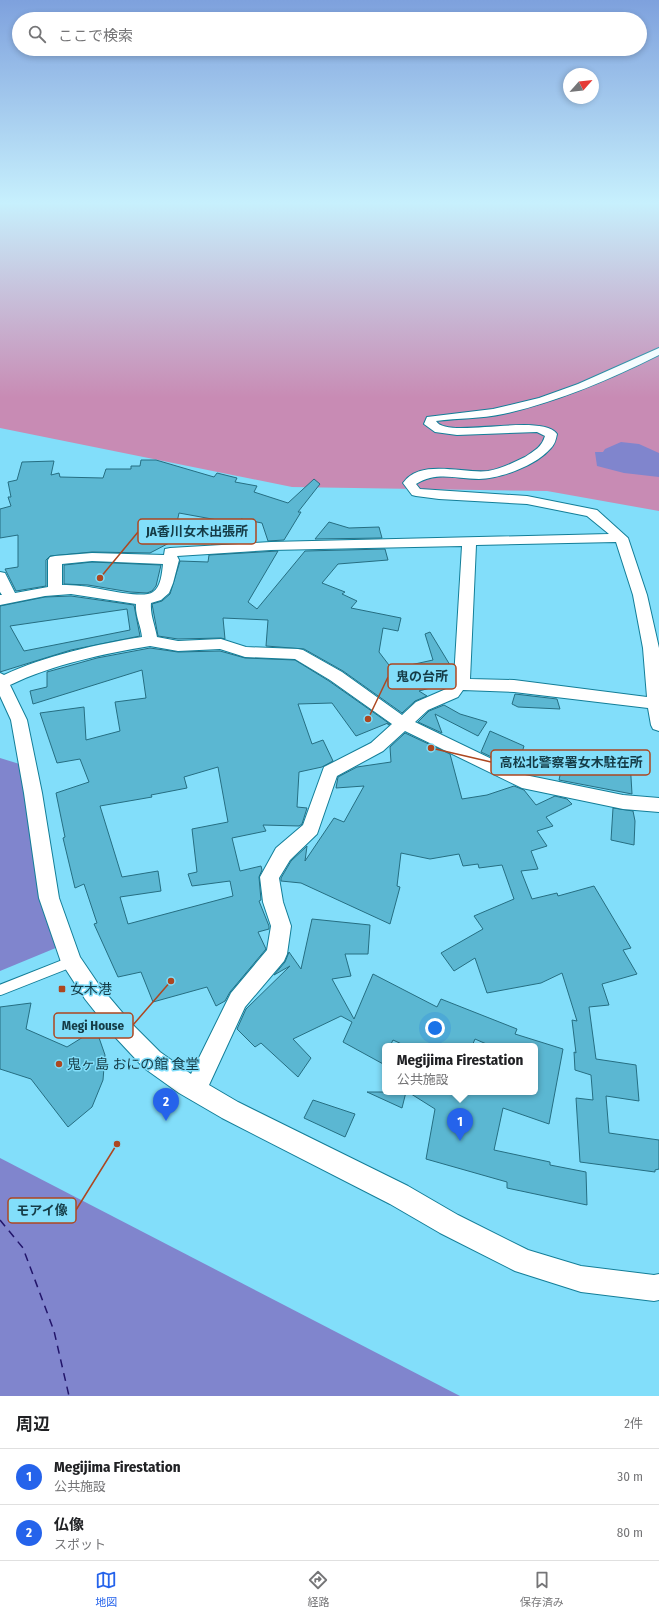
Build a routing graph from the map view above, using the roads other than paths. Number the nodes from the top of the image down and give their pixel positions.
1 (659, 351) edge
2 (621, 538) junction
3 (469, 541) junction
4 (172, 560) junction
5 (0, 576) edge
6 (55, 591) junction
7 (5, 599) edge
8 (144, 599) junction
9 (150, 641) junction
10 (1, 681) edge
11 (458, 684) junction
12 (657, 704) edge
13 (402, 723) junction
14 (659, 725) edge
15 (659, 805) edge
16 (71, 962) junction
17 (0, 990) edge
18 (195, 1090) junction
19 (659, 1287) edge

1 - 2 street
2 - 3 street
2 - 12 street
3 - 4 street
3 - 11 street
4 - 6 street
4 - 8 street
5 - 7 street
6 - 7 street
6 - 8 street
8 - 9 street
9 - 10 street
9 - 13 street
10 - 16 street
11 - 12 street
11 - 13 street
12 - 14 street
13 - 15 street
13 - 18 street
16 - 17 lane
16 - 18 street
18 - 19 street

